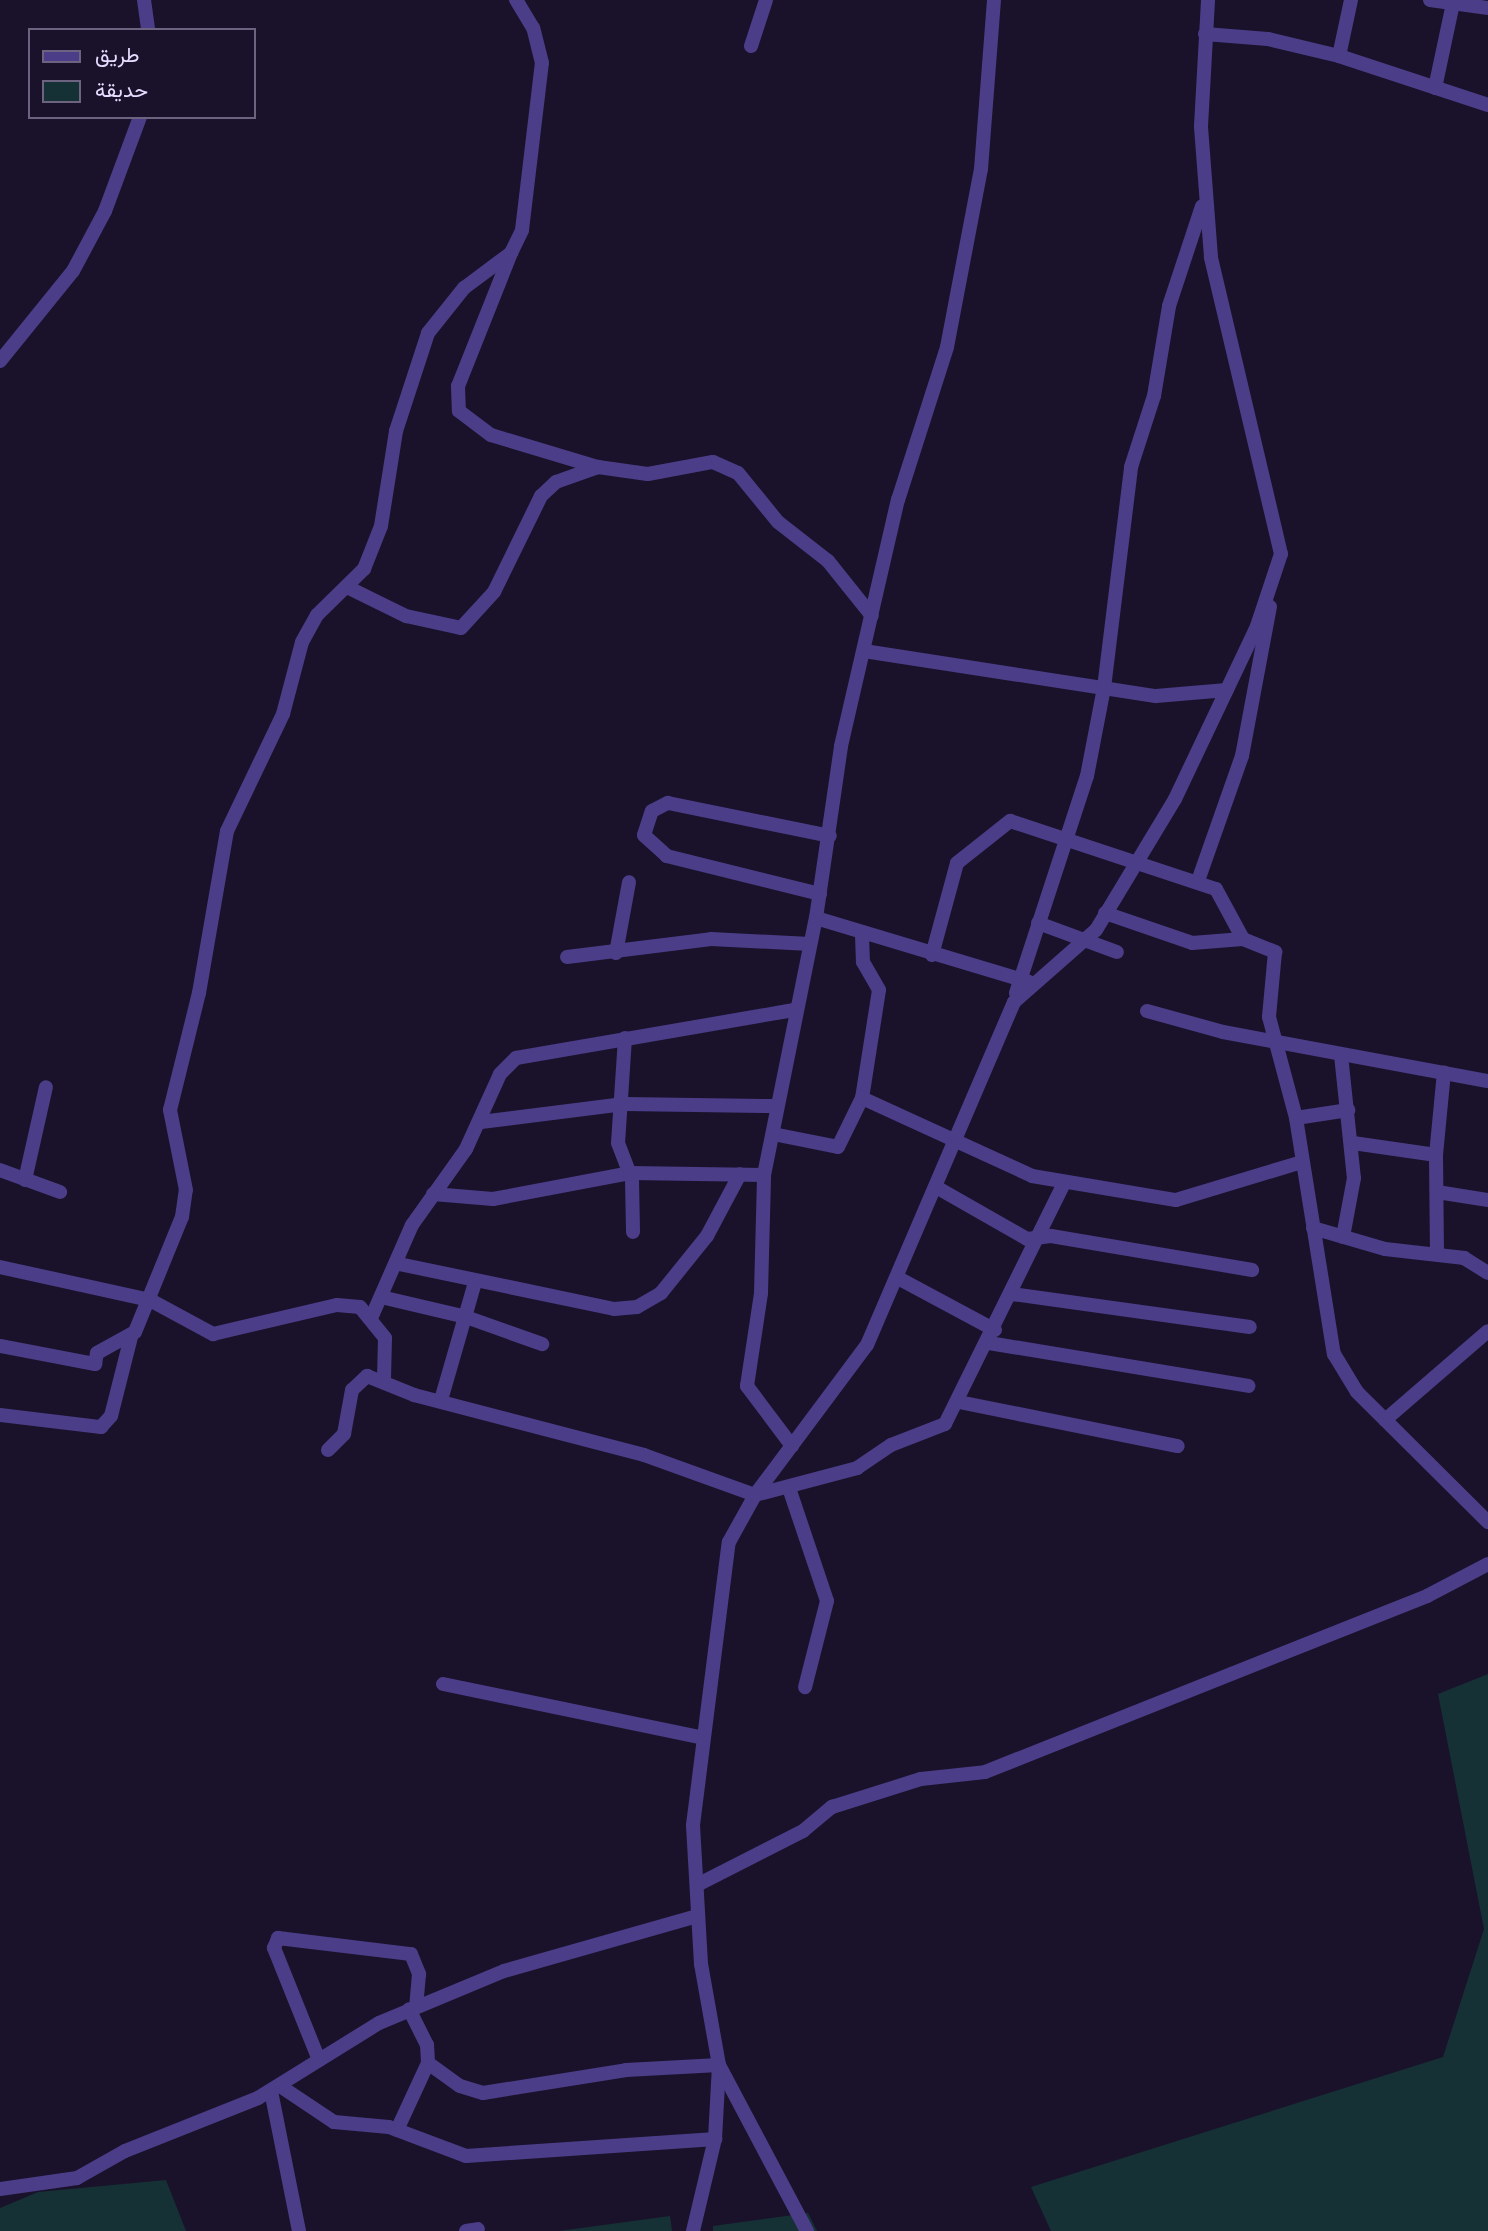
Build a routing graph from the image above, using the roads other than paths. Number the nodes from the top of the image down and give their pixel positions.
1 (144, 0) edge
2 (516, 0) edge
3 (766, 0) edge
4 (994, 0) edge
5 (1208, 0) edge
6 (1351, 0) edge
7 (1430, 0) edge
8 (1453, 3) junction
9 (1488, 8) edge
10 (148, 28) edge
11 (1205, 34) junction
12 (751, 46) dead end
13 (1339, 56) junction
14 (1435, 88) junction
15 (1488, 105) edge
16 (139, 119) edge
17 (1204, 202) junction
18 (511, 253) junction
19 (0, 361) edge
20 (598, 467) junction
21 (349, 588) junction
22 (1271, 592) junction
23 (872, 616) junction
24 (864, 651) junction
25 (1104, 688) junction
26 (1227, 690) junction
27 (830, 836) junction
28 (1064, 836) junction
29 (1137, 862) junction
30 (1199, 878) junction
31 (629, 882) dead end
32 (820, 894) junction
33 (1105, 913) junction
34 (816, 918) junction
35 (1038, 923) junction
36 (862, 934) junction
37 (1243, 939) junction
38 (1084, 941) junction
39 (810, 944) junction
40 (1117, 952) dead end
41 (616, 953) junction
42 (932, 955) junction
43 (568, 957) dead end
44 (1026, 981) junction
45 (794, 1010) junction
46 (1147, 1011) dead end
47 (625, 1038) junction
48 (1275, 1041) junction
49 (1341, 1055) junction
50 (1444, 1072) junction
51 (1488, 1081) edge
52 (46, 1087) dead end
53 (862, 1098) junction
54 (624, 1104) junction
55 (776, 1106) junction
56 (1348, 1111) junction
57 (1296, 1118) junction
58 (481, 1122) junction
59 (773, 1134) junction
60 (957, 1140) junction
61 (1353, 1143) junction
62 (1436, 1155) junction
63 (1303, 1162) junction
64 (0, 1170) edge
65 (630, 1173) junction
66 (740, 1174) junction
67 (764, 1175) junction
68 (25, 1180) junction
69 (1063, 1183) junction
70 (936, 1187) junction
71 (60, 1192) dead end
72 (1437, 1192) junction
73 (433, 1194) junction
74 (1488, 1200) edge
75 (1313, 1228) junction
76 (633, 1231) dead end
77 (1343, 1237) junction
78 (1039, 1238) junction
79 (1437, 1253) junction
80 (399, 1264) junction
81 (0, 1267) edge
82 (1252, 1270) dead end
83 (1488, 1273) edge
84 (898, 1278) junction
85 (475, 1282) junction
86 (1012, 1294) junction
87 (382, 1297) junction
88 (150, 1300) junction
89 (372, 1315) junction
90 (466, 1317) junction
91 (1250, 1327) dead end
92 (1488, 1331) edge
93 (992, 1336) junction
94 (131, 1337) junction
95 (542, 1344) dead end
96 (0, 1346) edge
97 (384, 1380) junction
98 (1248, 1386) dead end
99 (441, 1400) junction
100 (959, 1402) junction
101 (0, 1415) edge
102 (1385, 1420) junction
103 (792, 1446) junction
104 (1178, 1446) dead end
105 (328, 1450) dead end
106 (789, 1488) junction
107 (755, 1495) junction
108 (1488, 1522) edge
109 (1488, 1564) edge
110 (443, 1684) dead end
111 (805, 1687) dead end
112 (703, 1738) junction
113 (697, 1885) junction
114 (697, 1916) junction
115 (413, 2008) junction
116 (319, 2060) junction
117 (428, 2063) junction
118 (719, 2065) junction
119 (276, 2088) junction
120 (397, 2130) junction
121 (715, 2139) junction
122 (0, 2189) edge
123 (299, 2231) edge
124 (693, 2231) edge
125 (807, 2231) edge

1 - 10 street
2 - 18 street
3 - 12 street
4 - 23 street
5 - 11 street
6 - 13 street
7 - 8 street
8 - 9 street
8 - 14 street
11 - 13 street
11 - 17 street
13 - 14 street
14 - 15 street
16 - 19 street
17 - 22 street
17 - 25 street
18 - 20 street
18 - 21 street
20 - 21 street
20 - 23 street
21 - 88 street
22 - 26 street
22 - 30 street
23 - 24 street
24 - 25 street
24 - 27 street
25 - 26 street
25 - 28 street
26 - 29 street
27 - 32 street
27 - 32 street
28 - 29 street
28 - 35 street
28 - 42 street
29 - 30 street
29 - 33 street
30 - 37 street
31 - 41 street
32 - 34 street
33 - 37 street
33 - 38 street
34 - 36 street
34 - 39 street
35 - 38 street
35 - 44 street
36 - 42 street
36 - 53 street
37 - 48 street
38 - 40 street
38 - 44 street
39 - 41 street
39 - 45 street
41 - 43 street
42 - 44 street
44 - 60 street
45 - 47 street
45 - 55 street
46 - 48 street
47 - 54 street
47 - 58 street
48 - 49 street
48 - 57 street
49 - 50 street
49 - 56 street
50 - 51 street
50 - 62 street
52 - 68 street
53 - 59 street
53 - 60 street
54 - 55 street
54 - 58 street
54 - 65 street
55 - 59 street
56 - 57 street
56 - 61 street
57 - 63 street
58 - 73 street
59 - 67 street
60 - 69 street
60 - 70 street
61 - 62 street
61 - 77 street
62 - 72 street
63 - 69 street
63 - 75 street
64 - 68 street
65 - 66 street
65 - 73 street
65 - 76 street
66 - 67 street
66 - 85 street
67 - 103 street
68 - 71 street
69 - 78 street
70 - 78 street
70 - 84 street
72 - 74 street
72 - 79 street
73 - 80 street
75 - 77 street
75 - 102 street
77 - 79 street
78 - 82 street
78 - 86 street
79 - 83 street
80 - 85 street
80 - 87 street
81 - 88 street
84 - 93 street
84 - 103 street
85 - 90 street
86 - 91 street
86 - 93 street
87 - 89 street
87 - 90 street
88 - 89 street
88 - 94 street
89 - 97 street
90 - 95 street
90 - 99 street
92 - 102 street
93 - 98 street
93 - 100 street
94 - 96 street
94 - 101 street
97 - 99 street
97 - 105 street
99 - 107 street
100 - 104 street
100 - 106 street
102 - 108 street
103 - 107 street
106 - 107 street
106 - 111 street
107 - 112 street
109 - 113 street
110 - 112 street
112 - 113 street
113 - 114 street
114 - 115 street
114 - 118 street
115 - 116 street
115 - 116 street
115 - 117 street
116 - 119 street
117 - 118 street
117 - 120 street
118 - 121 street
118 - 125 street
119 - 120 street
119 - 122 street
119 - 123 street
120 - 121 street
121 - 124 street

